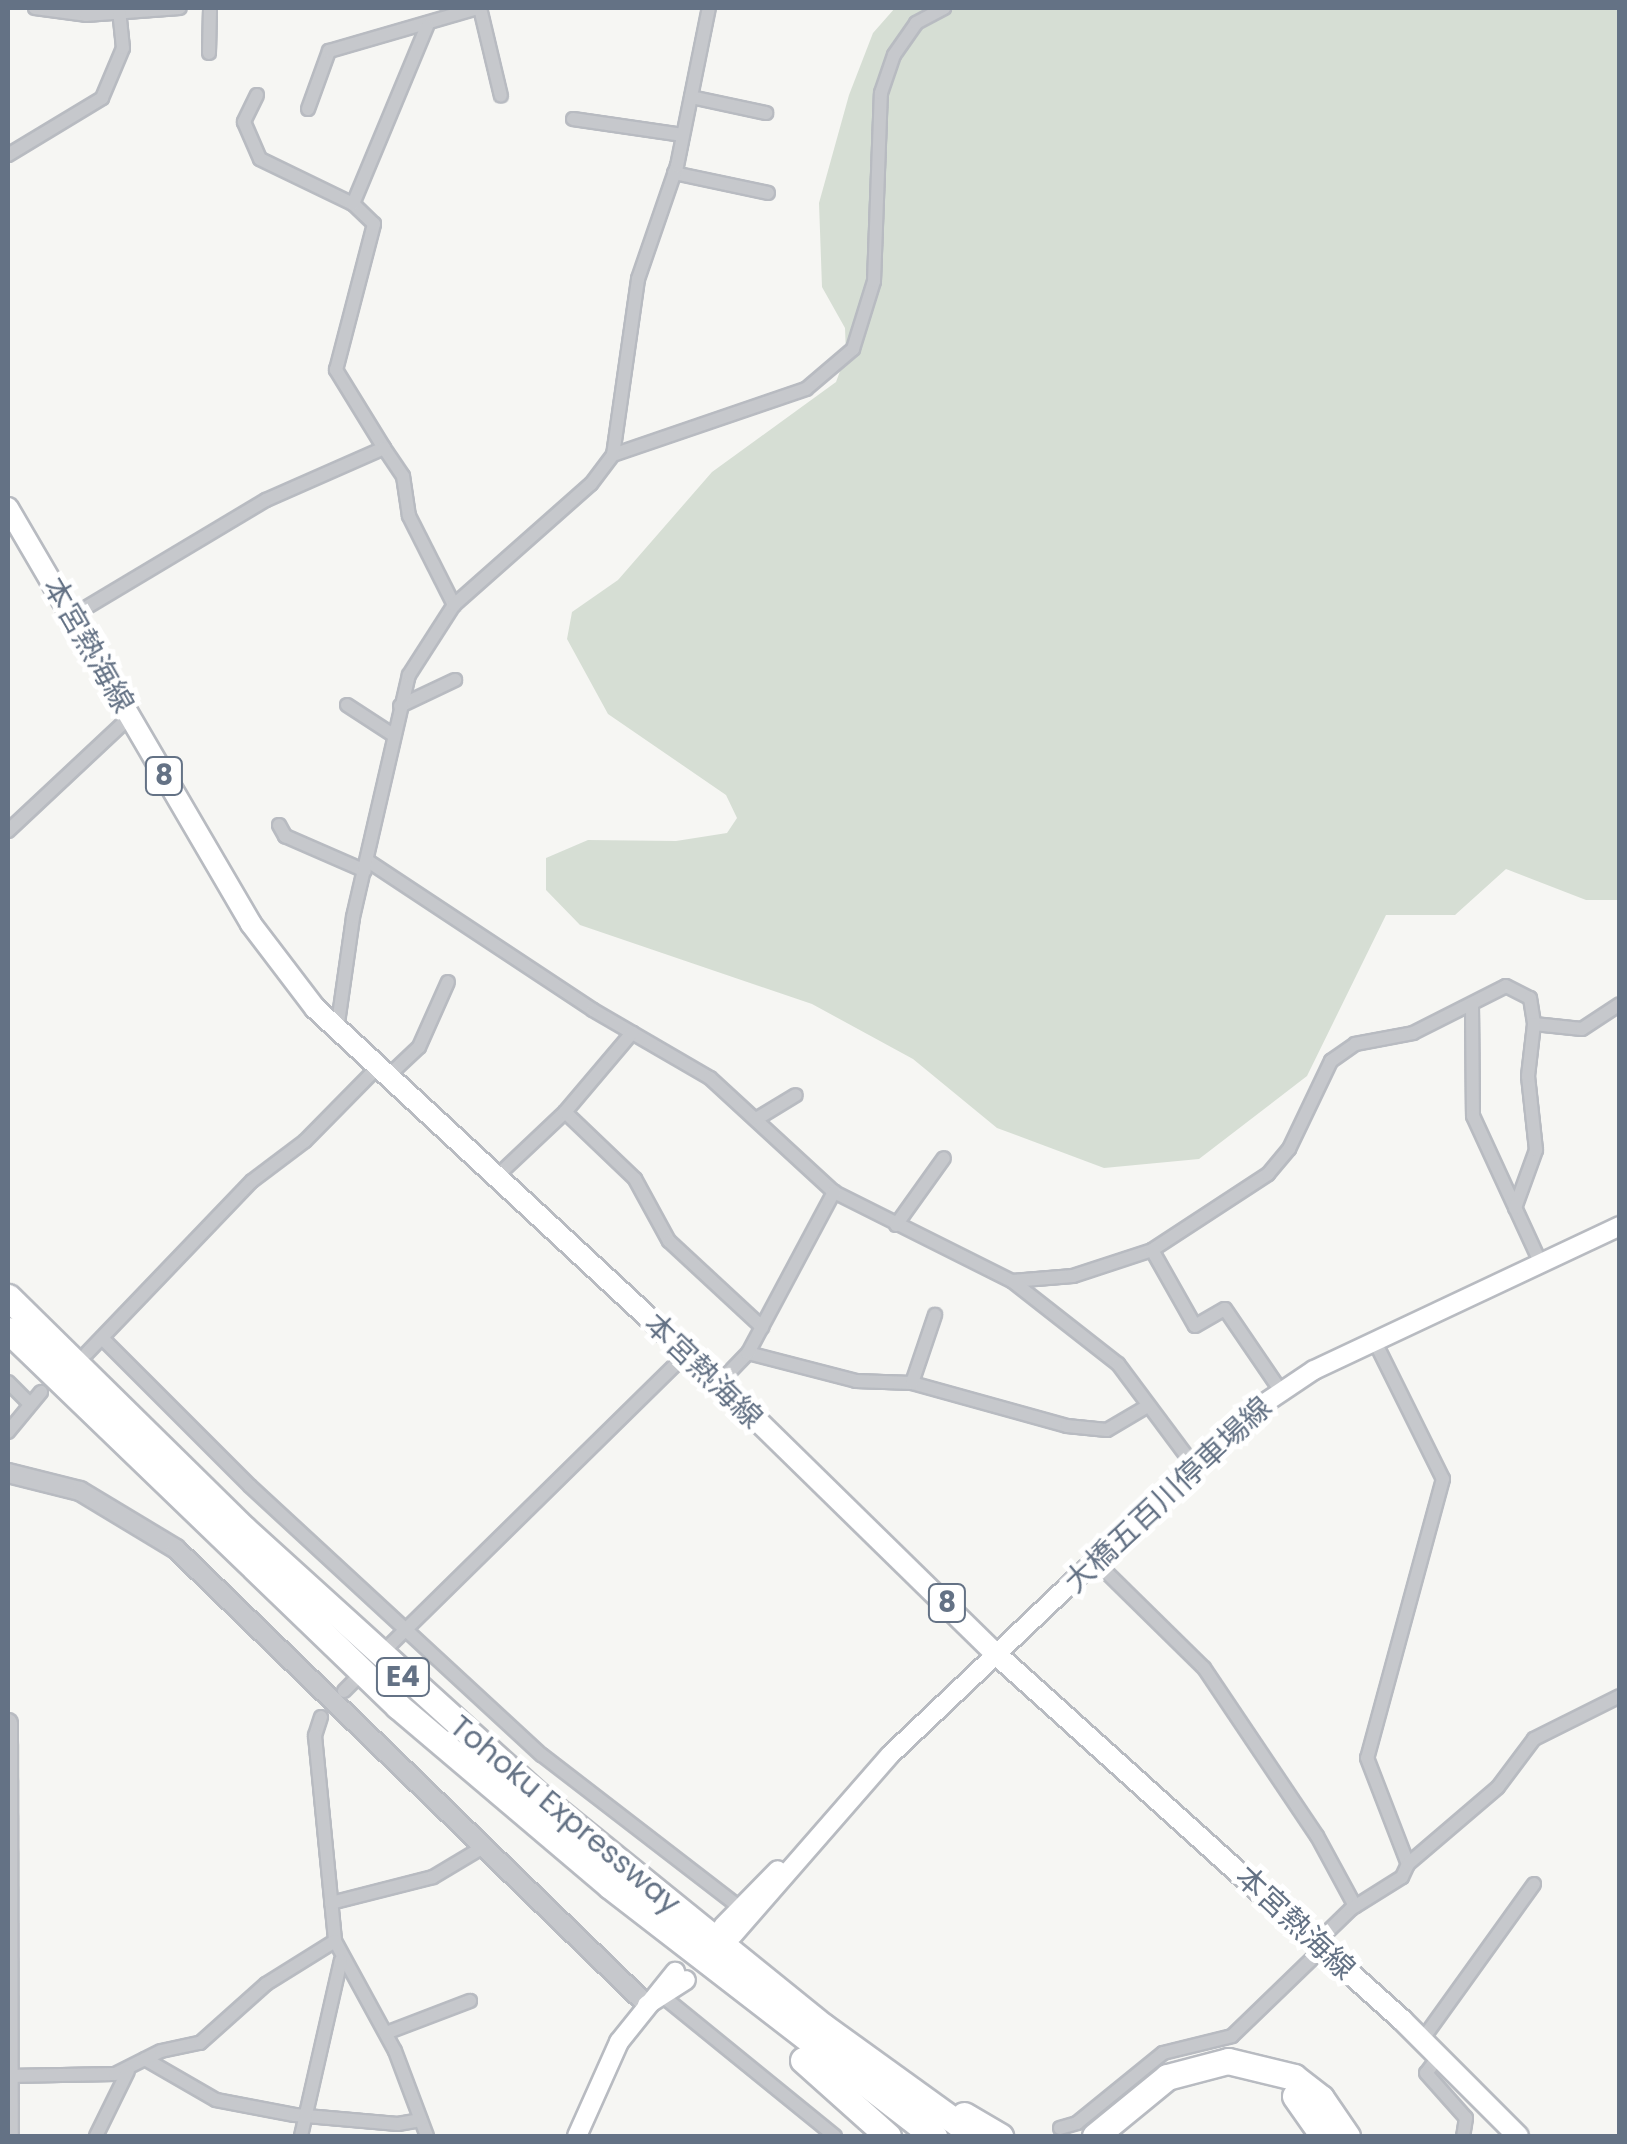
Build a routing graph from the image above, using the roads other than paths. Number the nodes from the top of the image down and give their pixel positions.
1 (34, 8) edge
2 (180, 8) edge
3 (210, 8) edge
4 (479, 8) edge
5 (709, 8) edge
6 (944, 8) edge
7 (119, 12) junction
8 (426, 26) junction
9 (209, 52) dead end
10 (256, 94) dead end
11 (501, 96) dead end
12 (690, 98) junction
13 (308, 109) dead end
14 (766, 113) dead end
15 (573, 119) dead end
16 (683, 135) junction
17 (8, 156) edge
18 (674, 173) junction
19 (768, 193) dead end
20 (353, 204) junction
21 (384, 448) junction
22 (613, 455) junction
23 (10, 519) edge
24 (454, 605) junction
25 (72, 616) junction
26 (455, 680) dead end
27 (347, 706) dead end
28 (400, 706) junction
29 (130, 717) junction
30 (393, 735) junction
31 (280, 825) dead end
32 (8, 831) edge
33 (366, 866) junction
34 (448, 982) dead end
35 (1620, 1004) edge
36 (1472, 1005) junction
37 (1534, 1024) junction
38 (337, 1030) junction
39 (632, 1033) junction
40 (381, 1074) junction
41 (796, 1094) dead end
42 (565, 1112) junction
43 (758, 1118) junction
44 (944, 1158) dead end
45 (494, 1178) junction
46 (834, 1192) junction
47 (1515, 1208) junction
48 (896, 1225) junction
49 (1620, 1226) edge
50 (1152, 1250) junction
51 (1540, 1262) junction
52 (1012, 1281) junction
53 (8, 1297) edge
54 (936, 1315) dead end
55 (762, 1326) junction
56 (8, 1330) edge
57 (102, 1338) junction
58 (1374, 1340) junction
59 (748, 1352) junction
60 (87, 1353) dead end
61 (686, 1354) junction
62 (8, 1382) edge
63 (719, 1383) junction
64 (912, 1383) junction
65 (1281, 1391) junction
66 (41, 1392) dead end
67 (29, 1403) junction
68 (1146, 1407) junction
69 (8, 1432) edge
70 (1194, 1466) junction
71 (8, 1473) edge
72 (1096, 1562) junction
73 (407, 1628) junction
74 (389, 1646) dead end
75 (996, 1654) junction
76 (1620, 1696) edge
77 (321, 1716) dead end
78 (8, 1723) edge
79 (830, 1822) junction
80 (484, 1846) junction
81 (1408, 1864) junction
82 (1534, 1884) dead end
83 (609, 1885) junction
84 (331, 1903) junction
85 (1354, 1906) junction
86 (741, 1908) junction
87 (334, 1940) junction
88 (1319, 1946) junction
89 (341, 1960) junction
90 (681, 1976) dead end
91 (470, 2001) dead end
92 (656, 2001) junction
93 (824, 2027) junction
94 (386, 2033) junction
95 (1422, 2040) junction
96 (1439, 2056) junction
97 (144, 2060) junction
98 (128, 2071) junction
99 (8, 2076) edge
100 (304, 2114) junction
101 (421, 2120) junction
102 (1060, 2128) dead end
103 (9, 2136) edge
104 (96, 2136) edge
105 (301, 2136) edge
106 (426, 2136) edge
107 (577, 2136) edge
108 (836, 2136) edge
109 (888, 2136) edge
110 (934, 2136) edge
111 (974, 2136) edge
112 (1000, 2136) edge
113 (1095, 2136) edge
114 (1116, 2136) edge
115 (1323, 2136) edge
116 (1346, 2136) edge
117 (1463, 2136) edge
118 (1518, 2136) edge

1 - 7 street
2 - 7 street
3 - 9 street
4 - 8 street
4 - 11 street
5 - 12 street
6 - 22 street
7 - 17 street
8 - 13 street
8 - 20 street
10 - 20 street
12 - 14 street
12 - 16 street
15 - 16 street
16 - 18 street
18 - 19 street
18 - 22 street
20 - 21 street
21 - 24 street
21 - 25 street
22 - 24 street
23 - 25 main road, 本宮熱海線 / 8
24 - 28 street
25 - 29 main road, 本宮熱海線 / 8
26 - 28 street
27 - 30 street
28 - 30 street
29 - 32 street
29 - 38 main road, 本宮熱海線 / 8
30 - 33 street
31 - 33 street
33 - 38 street
33 - 39 street
34 - 40 street
35 - 37 street
36 - 37 street
36 - 47 street
36 - 50 street
37 - 47 street
38 - 40 main road, 本宮熱海線 / 8
39 - 42 street
39 - 43 street
40 - 45 main road, 本宮熱海線 / 8
40 - 57 street
41 - 43 street
42 - 45 street
42 - 55 street
43 - 46 street
44 - 48 street
45 - 61 main road, 本宮熱海線 / 8
46 - 48 street
46 - 55 street
47 - 51 street
48 - 52 street
49 - 51 main road, 大橋五百川停車場線
50 - 52 street
50 - 65 street
51 - 58 main road, 大橋五百川停車場線
52 - 68 street
53 - 93 highway, Tohoku Expressway / E4
54 - 64 street
55 - 59 street
56 - 83 highway, Tohoku Expressway / E4
57 - 60 street
57 - 73 street
58 - 65 main road, 大橋五百川停車場線
58 - 81 street
59 - 63 street
59 - 64 street
61 - 63 main road, 本宮熱海線 / 8
61 - 73 street
62 - 67 street
63 - 75 main road, 本宮熱海線 / 8
64 - 68 street
65 - 70 main road, 大橋五百川停車場線
66 - 67 street
67 - 69 street
68 - 70 street
70 - 72 main road, 大橋五百川停車場線
71 - 80 street
72 - 75 main road, 大橋五百川停車場線
72 - 85 street
73 - 74 street
73 - 86 street
75 - 79 main road, 大橋五百川停車場線
75 - 88 main road, 本宮熱海線 / 8
76 - 81 street
77 - 84 street
78 - 99 street
79 - 86 main road, 大橋五百川停車場線
79 - 86 main road, 大橋五百川停車場線
80 - 84 street
80 - 92 street
81 - 85 street
82 - 95 street
83 - 109 highway
83 - 110 highway, Tohoku Expressway / E4
84 - 87 street
85 - 88 street
87 - 89 street
87 - 97 street
88 - 95 main road, 本宮熱海線 / 8
88 - 102 street
89 - 94 street
89 - 100 street
90 - 92 main road
91 - 94 street
92 - 107 main road
92 - 108 street
93 - 111 highway, Tohoku Expressway / E4
93 - 112 highway
94 - 101 street
95 - 96 main road, 本宮熱海線 / 8
96 - 117 street
96 - 118 main road, 本宮熱海線 / 8
97 - 98 street
97 - 100 street
98 - 99 street
98 - 104 street
99 - 103 street
100 - 101 street
100 - 105 street
101 - 106 street
113 - 116 highway
114 - 115 highway

